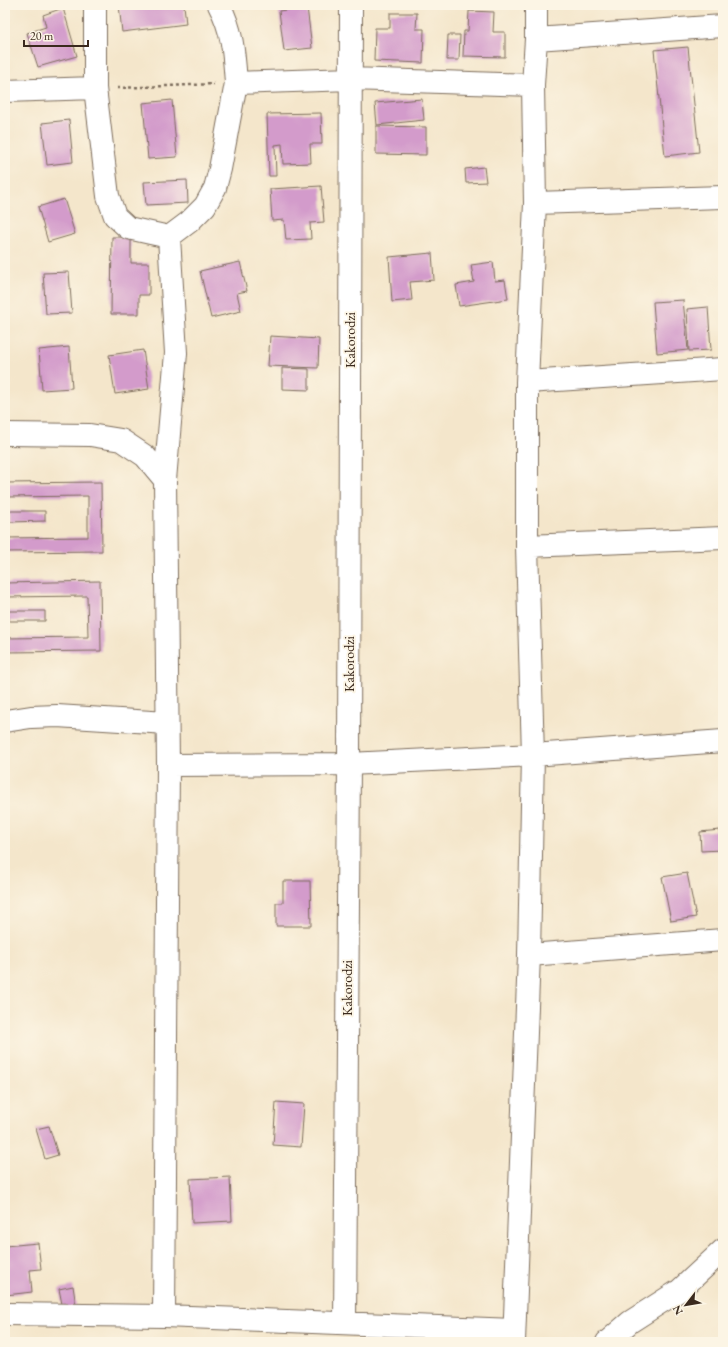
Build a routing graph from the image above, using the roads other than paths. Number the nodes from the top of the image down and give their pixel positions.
1 (96, 5) edge
2 (218, 5) edge
3 (351, 5) edge
4 (536, 5) edge
5 (723, 26) edge
6 (536, 39) junction
7 (351, 79) junction
8 (236, 83) junction
9 (533, 85) junction
10 (95, 88) junction
11 (5, 91) edge
12 (723, 197) edge
13 (535, 203) junction
14 (169, 236) junction
15 (723, 369) edge
16 (527, 382) junction
17 (5, 434) edge
18 (165, 480) junction
19 (723, 538) edge
20 (527, 546) junction
21 (5, 721) edge
22 (167, 723) junction
23 (723, 741) edge
24 (533, 755) junction
25 (349, 764) junction
26 (168, 765) junction
27 (723, 940) edge
28 (529, 955) junction
29 (723, 1250) edge
30 (5, 1314) edge
31 (164, 1316) junction
32 (345, 1323) junction
33 (514, 1336) edge
34 (607, 1342) edge

1 - 10 street
2 - 8 street
3 - 7 street, Kakorodzi
4 - 6 street
5 - 6 street
6 - 9 street
7 - 8 street
7 - 9 street
7 - 25 street, Kakorodzi
8 - 14 street
9 - 13 street
10 - 11 street
10 - 14 street
12 - 13 street
13 - 16 street
14 - 18 street
15 - 16 street
16 - 20 street
17 - 18 street
18 - 22 street
19 - 20 street
20 - 24 street
21 - 22 street
22 - 26 street
23 - 24 street
24 - 25 street
24 - 28 street
25 - 26 street
25 - 32 street, Kakorodzi
26 - 31 street
27 - 28 street
28 - 33 street
29 - 34 street
30 - 31 street
31 - 32 street
32 - 33 street

